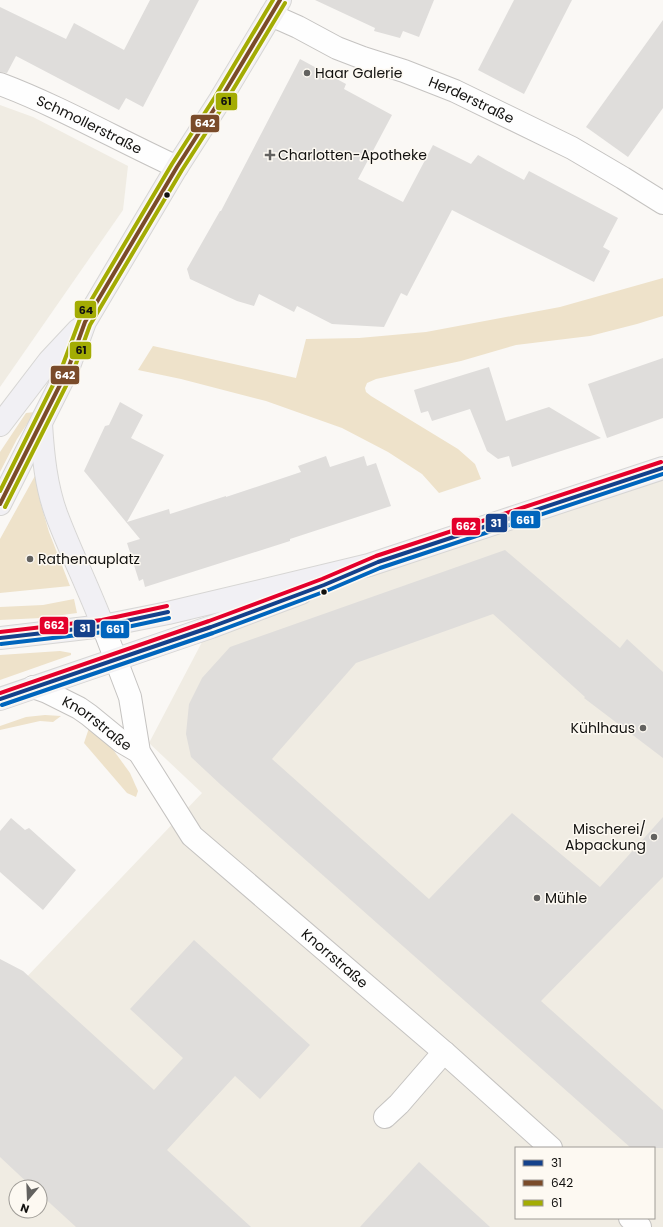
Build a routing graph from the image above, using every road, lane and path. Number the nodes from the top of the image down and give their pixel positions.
1 (275, 8) edge
2 (0, 84) edge
3 (177, 167) junction
4 (663, 203) edge
5 (85, 322) junction
6 (40, 422) junction
7 (0, 425) edge
8 (663, 468) edge
9 (0, 504) edge
10 (369, 565) junction
11 (102, 626) junction
12 (0, 638) edge
13 (115, 659) junction
14 (32, 687) junction
15 (0, 699) edge
16 (139, 752) junction
17 (444, 1052) junction
18 (384, 1117) dead end
19 (550, 1147) edge
20 (631, 1219) edge
21 (640, 1227) edge

1 - 3 main road
1 - 4 street, Herderstraße
2 - 3 street, Schmollerstraße
3 - 5 main road
5 - 6 main road
5 - 7 main road
6 - 9 main road
6 - 11 main road
8 - 10 main road
10 - 11 main road
10 - 13 main road
11 - 12 main road
11 - 13 street, Knorrstraße
13 - 14 main road
13 - 16 street, Knorrstraße
14 - 15 main road
14 - 16 street, Knorrstraße
16 - 17 street, Knorrstraße
17 - 18 street
17 - 19 street, Knorrstraße
20 - 21 street

